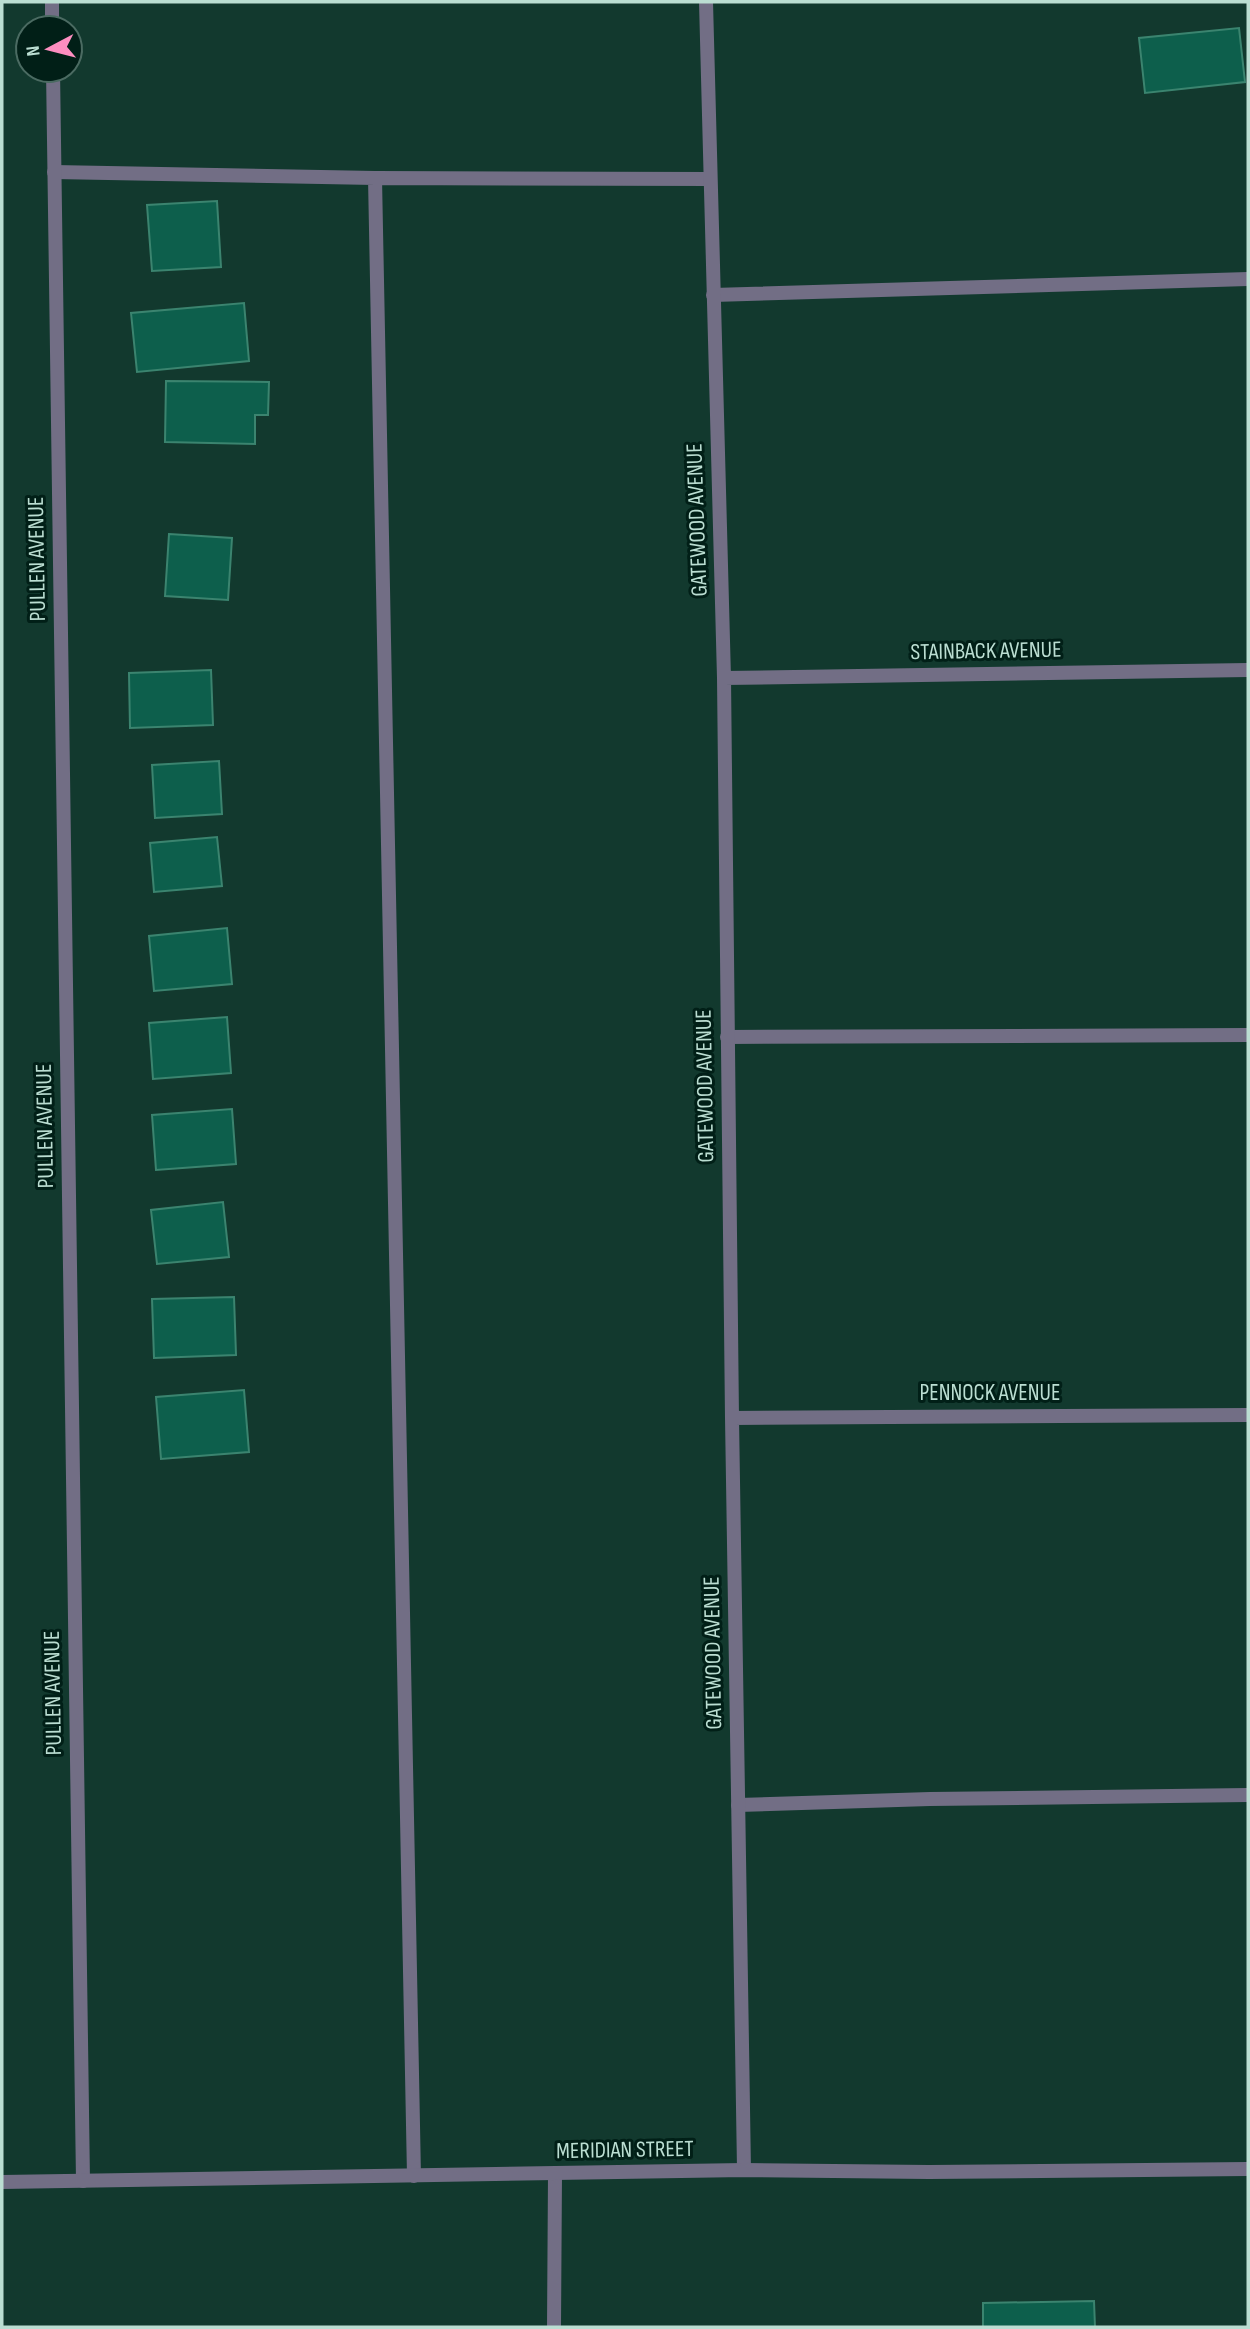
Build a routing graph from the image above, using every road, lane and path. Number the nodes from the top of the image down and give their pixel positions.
1 (706, 2) edge
2 (53, 84) edge
3 (54, 172) junction
4 (375, 178) junction
5 (710, 180) junction
6 (1248, 279) edge
7 (713, 295) junction
8 (1248, 670) edge
9 (724, 678) junction
10 (1248, 1035) edge
11 (727, 1037) junction
12 (1248, 1415) edge
13 (732, 1418) junction
14 (1248, 1795) edge
15 (738, 1805) junction
16 (1248, 2169) edge
17 (744, 2170) junction
18 (555, 2174) junction
19 (414, 2176) junction
20 (83, 2180) junction
21 (2, 2182) edge
22 (554, 2327) edge

1 - 5 street, GATEWOOD AVENUE
2 - 3 street, PULLEN AVENUE
3 - 4 street
3 - 20 street, PULLEN AVENUE
4 - 5 street
4 - 19 street
5 - 7 street, GATEWOOD AVENUE
6 - 7 street
7 - 9 street, GATEWOOD AVENUE
8 - 9 street, STAINBACK AVENUE
9 - 11 street, GATEWOOD AVENUE
10 - 11 street
11 - 13 street, GATEWOOD AVENUE
12 - 13 street, PENNOCK AVENUE
13 - 15 street, GATEWOOD AVENUE
14 - 15 street
15 - 17 street, GATEWOOD AVENUE
16 - 17 street, MERIDIAN STREET
17 - 18 street, MERIDIAN STREET
18 - 19 street, MERIDIAN STREET
18 - 22 street
19 - 20 street, MERIDIAN STREET
20 - 21 street, MERIDIAN STREET

